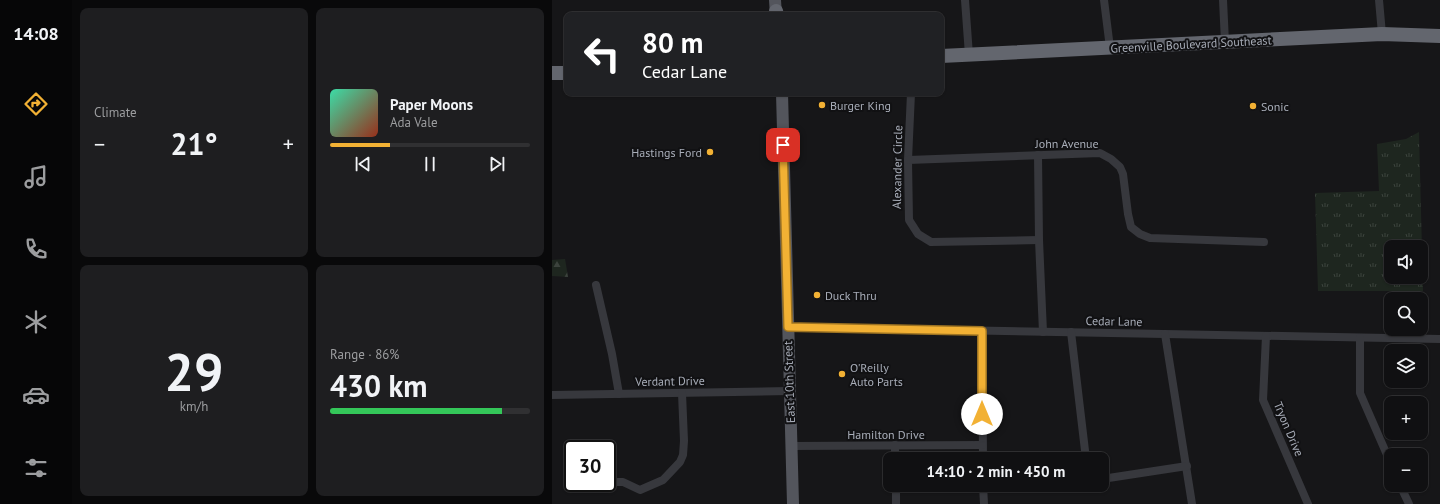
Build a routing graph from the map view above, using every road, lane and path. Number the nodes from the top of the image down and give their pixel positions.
1 (965, 0) edge
2 (1104, 0) edge
3 (1222, 0) edge
4 (1379, 0) edge
5 (1382, 34) junction
6 (1440, 36) edge
7 (1225, 42) junction
8 (1110, 48) junction
9 (969, 55) junction
10 (944, 56) edge
11 (552, 73) edge
12 (564, 73) edge
13 (782, 96) edge
14 (911, 96) edge
15 (1038, 155) junction
16 (908, 160) junction
17 (1039, 240) junction
18 (1264, 242) dead end
19 (596, 285) dead end
20 (788, 327) junction
21 (982, 331) junction
22 (1043, 332) junction
23 (1071, 332) junction
24 (1165, 334) junction
25 (1266, 336) junction
26 (1360, 338) junction
27 (1440, 339) edge
28 (789, 391) junction
29 (682, 393) junction
30 (619, 394) junction
31 (552, 395) edge
32 (791, 446) junction
33 (895, 446) junction
34 (982, 446) junction
35 (1384, 448) edge
36 (895, 452) edge
37 (982, 452) edge
38 (1085, 452) edge
39 (1187, 466) junction
40 (1109, 478) edge
41 (616, 482) edge
42 (792, 488) junction
43 (896, 492) edge
44 (983, 492) edge
45 (1403, 492) edge
46 (786, 504) edge
47 (792, 504) edge
48 (896, 504) edge
49 (984, 504) edge
50 (1192, 504) edge
51 (1308, 504) edge
52 (1409, 504) edge

1 - 9 street
2 - 8 street
3 - 7 street
4 - 5 street
5 - 6 highway, Greenville Boulevard Southeast
5 - 7 highway, Greenville Boulevard Southeast
7 - 8 highway, Greenville Boulevard Southeast
8 - 9 highway, Greenville Boulevard Southeast
9 - 10 highway, Greenville Boulevard Southeast
11 - 12 highway
13 - 20 main road, East 10th Street
14 - 16 street, Alexander Circle
15 - 16 street, John Avenue
15 - 17 street
15 - 18 street, John Avenue
16 - 17 street, Alexander Circle
17 - 22 street
19 - 30 street
20 - 21 street, Cedar Lane
20 - 28 main road, East 10th Street
21 - 22 street, Cedar Lane
21 - 34 street
22 - 23 street, Cedar Lane
23 - 24 street, Cedar Lane
23 - 38 street
24 - 25 street, Cedar Lane
24 - 39 street
25 - 26 street, Cedar Lane
25 - 51 street, Tryon Drive
26 - 27 street, Cedar Lane
26 - 35 street
28 - 29 street, Verdant Drive
28 - 32 main road, East 10th Street
29 - 30 street, Verdant Drive
29 - 41 street
30 - 31 street, Verdant Drive
32 - 33 street, Hamilton Drive
32 - 42 main road, East 10th Street
33 - 34 street, Hamilton Drive
33 - 36 street
34 - 37 street
39 - 40 street
39 - 50 street
42 - 46 main road
42 - 47 main road, East 10th Street
43 - 48 street
44 - 49 street
45 - 52 street

